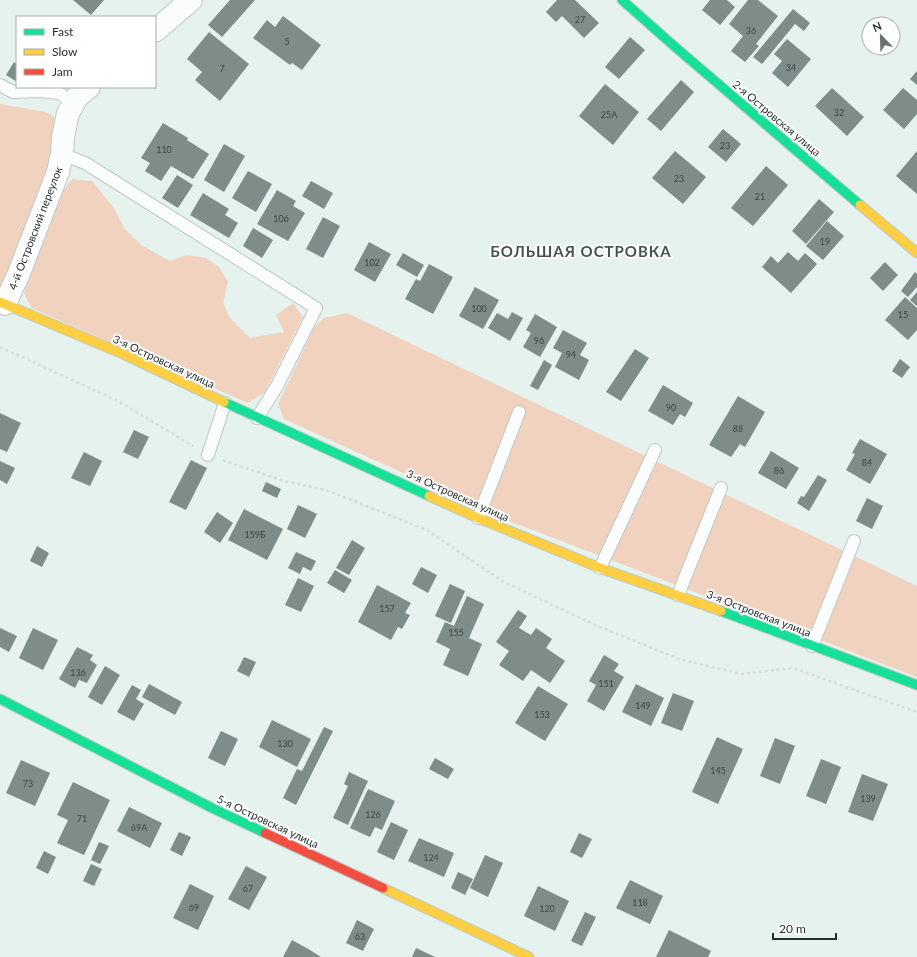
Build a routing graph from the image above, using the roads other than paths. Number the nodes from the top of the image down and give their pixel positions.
1 (192, 0) edge
2 (622, 0) edge
3 (156, 30) edge
4 (0, 85) edge
5 (88, 88) edge
6 (74, 103) junction
7 (62, 154) junction
8 (917, 254) edge
9 (2, 303) edge
10 (225, 403) junction
11 (519, 412) dead end
12 (257, 418) junction
13 (654, 450) dead end
14 (208, 455) road end
15 (721, 488) dead end
16 (478, 518) junction
17 (854, 541) dead end
18 (600, 568) junction
19 (678, 595) junction
20 (812, 646) junction
21 (917, 685) edge
22 (0, 699) edge
23 (529, 957) edge

1 - 3 street
2 - 8 street, 2-я Островская улица
4 - 6 lane
5 - 6 street, 4-й Островский переулок
6 - 7 street, 4-й Островский переулок
7 - 9 street, 4-й Островский переулок
7 - 12 lane
9 - 10 street, 3-я Островская улица
10 - 12 street, 3-я Островская улица
10 - 14 lane
11 - 16 lane
12 - 16 street, 3-я Островская улица
13 - 18 lane
15 - 19 lane
16 - 18 street, 3-я Островская улица
17 - 20 lane
18 - 19 street, 3-я Островская улица
19 - 20 street, 3-я Островская улица
20 - 21 street, 3-я Островская улица
22 - 23 street, 5-я Островская улица

